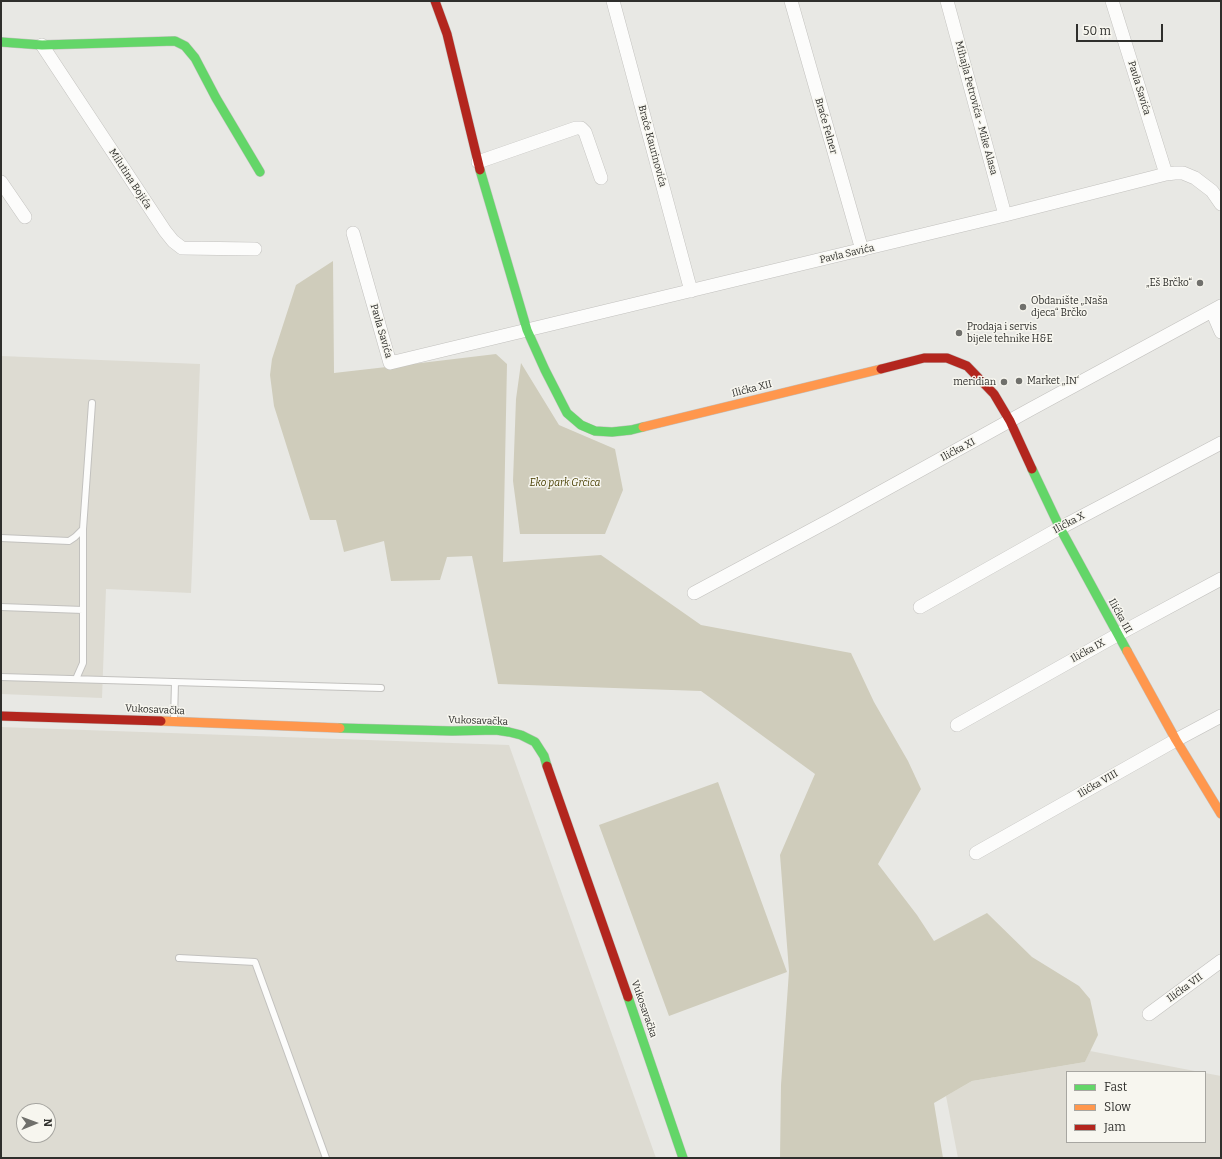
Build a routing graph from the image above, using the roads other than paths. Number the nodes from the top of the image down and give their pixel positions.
1 (434, 1) edge
2 (613, 1) edge
3 (791, 1) edge
4 (947, 1) edge
5 (1112, 1) edge
6 (1, 42) edge
7 (42, 45) junction
8 (478, 162) junction
9 (260, 172) dead end
10 (1166, 174) junction
11 (601, 178) dead end
12 (1, 182) edge
13 (1221, 204) edge
14 (1005, 215) junction
15 (25, 217) dead end
16 (353, 233) dead end
17 (255, 249) dead end
18 (862, 250) junction
19 (691, 291) junction
20 (1216, 309) edge
21 (528, 330) junction
22 (1221, 332) edge
23 (92, 403) dead end
24 (1010, 421) junction
25 (1221, 443) edge
26 (1060, 528) junction
27 (83, 529) junction
28 (1, 538) edge
29 (1221, 579) edge
30 (694, 593) dead end
31 (1, 607) edge
32 (920, 607) dead end
33 (83, 610) junction
34 (1117, 635) junction
35 (1, 677) edge
36 (76, 679) junction
37 (175, 682) junction
38 (381, 688) dead end
39 (1, 716) edge
40 (1221, 716) edge
41 (174, 722) junction
42 (957, 725) dead end
43 (1176, 740) junction
44 (1221, 814) edge
45 (976, 853) dead end
46 (179, 958) dead end
47 (1221, 961) edge
48 (1149, 1014) dead end
49 (326, 1158) edge
50 (683, 1158) edge

1 - 8 street
2 - 19 street, Braće Kaurinovića
3 - 18 street, Braće Felner
4 - 14 street, Mihajla Petrovića - Mike Alasa
5 - 10 street, Pavla Savića
6 - 7 street
7 - 9 street
7 - 17 street, Milutina Bojića
8 - 11 street
8 - 21 street
10 - 13 street, Pavla Savića
10 - 14 street, Pavla Savića
12 - 15 street
14 - 18 street, Pavla Savića
16 - 21 street, Pavla Savića
18 - 19 street, Pavla Savića
19 - 21 street, Pavla Savića
20 - 22 street
20 - 24 street, Ilićka XI
21 - 24 street, Ilićka XII
23 - 27 lane
24 - 26 street, Ilićka III
24 - 30 street, Ilićka XI
25 - 26 street, Ilićka X
26 - 32 street, Ilićka X
26 - 34 street, Ilićka III
27 - 28 lane
27 - 33 lane
29 - 34 street, Ilićka IX
31 - 33 lane
33 - 36 lane
34 - 42 street, Ilićka IX
34 - 43 street, Ilićka III
35 - 36 lane
36 - 37 lane
37 - 38 lane
37 - 41 lane
39 - 41 street, Vukosavačka
40 - 43 street, Ilićka VIII
41 - 50 street, Vukosavačka
43 - 44 street, Ilićka III
43 - 45 street, Ilićka VIII
46 - 49 lane
47 - 48 street, Ilićka VII

